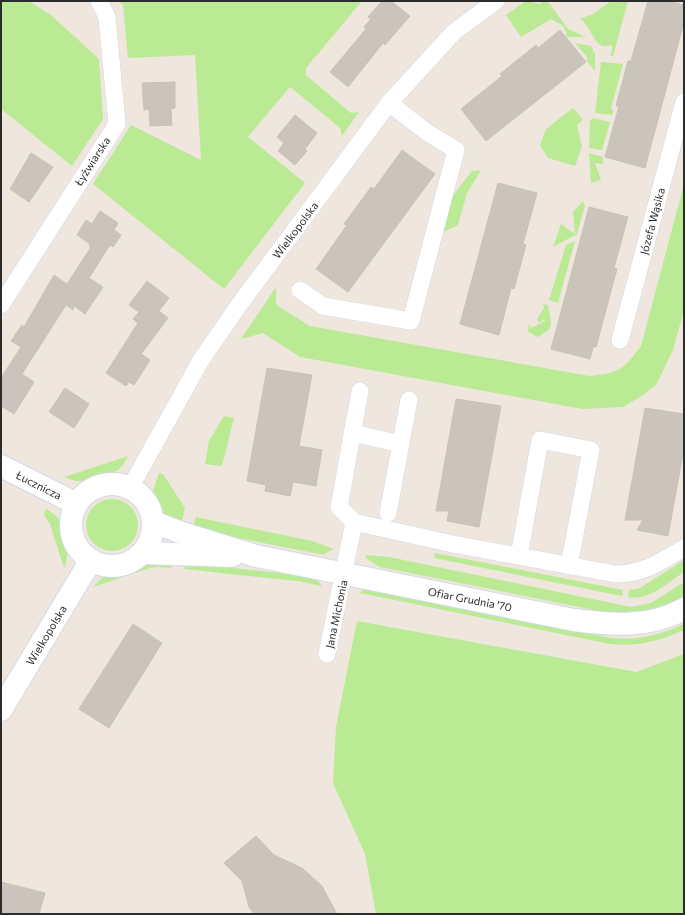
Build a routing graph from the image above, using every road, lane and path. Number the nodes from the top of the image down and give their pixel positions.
1 (99, 1) edge
2 (496, 1) edge
3 (684, 102) edge
4 (389, 103) junction
5 (300, 290) dead end
6 (1, 305) edge
7 (620, 340) dead end
8 (360, 391) dead end
9 (410, 400) dead end
10 (352, 434) junction
11 (401, 444) junction
12 (1, 466) edge
13 (130, 488) junction
14 (77, 504) junction
15 (388, 513) dead end
16 (153, 522) junction
17 (354, 522) junction
18 (684, 548) edge
19 (143, 553) junction
20 (256, 556) junction
21 (519, 556) junction
22 (91, 560) junction
23 (569, 566) junction
24 (344, 574) junction
25 (684, 609) edge
26 (327, 654) dead end
27 (1, 710) edge

1 - 6 street, Łyżwiarska
2 - 4 street, Wielkopolska
3 - 7 street, Józefa Wąsika
4 - 5 street
4 - 13 street, Wielkopolska
8 - 10 street
9 - 11 street
10 - 11 street
10 - 17 street
11 - 15 street
12 - 14 street, Łucznicza
13 - 14 street
13 - 16 street
14 - 22 street
16 - 19 street
16 - 20 street, Ofiar Grudnia '70
17 - 21 street
17 - 24 street, Jana Michonia
18 - 23 street
19 - 20 street, Ofiar Grudnia '70
19 - 22 street
20 - 24 street, Ofiar Grudnia '70
21 - 23 street
21 - 23 street
22 - 27 street, Wielkopolska
24 - 25 street, Ofiar Grudnia '70
24 - 26 street, Jana Michonia

